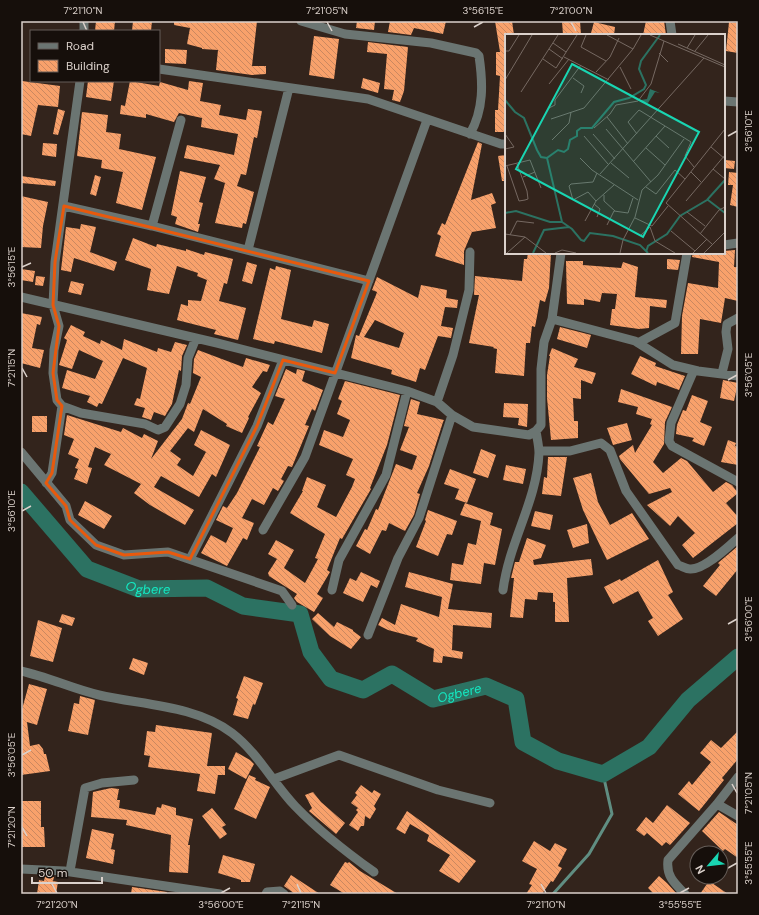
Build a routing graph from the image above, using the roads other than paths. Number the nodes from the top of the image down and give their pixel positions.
1 (301, 21) edge
2 (670, 21) edge
3 (672, 34) edge
4 (160, 69) edge
5 (80, 82) edge
6 (289, 88) junction
7 (725, 102) edge
8 (738, 102) edge
9 (181, 120) dead end
10 (427, 120) junction
11 (470, 134) junction
12 (505, 144) edge
13 (64, 206) junction
14 (152, 226) junction
15 (738, 243) edge
16 (725, 245) edge
17 (248, 250) junction
18 (470, 252) dead end
19 (561, 254) edge
20 (687, 254) edge
21 (369, 281) junction
22 (21, 297) edge
23 (53, 305) junction
24 (738, 318) edge
25 (552, 319) junction
26 (196, 338) junction
27 (638, 343) junction
28 (283, 360) junction
29 (694, 370) junction
30 (336, 373) junction
31 (722, 373) junction
32 (738, 376) edge
33 (407, 390) junction
34 (437, 402) junction
35 (62, 406) junction
36 (452, 415) junction
37 (536, 431) junction
38 (21, 452) edge
39 (539, 452) junction
40 (46, 482) junction
41 (738, 482) edge
42 (263, 530) dead end
43 (738, 538) edge
44 (190, 559) junction
45 (332, 590) dead end
46 (503, 590) dead end
47 (292, 605) dead end
48 (368, 635) dead end
49 (21, 671) edge
50 (738, 777) edge
51 (134, 780) dead end
52 (274, 780) junction
53 (490, 803) dead end
54 (717, 804) junction
55 (738, 816) edge
56 (21, 869) edge
57 (70, 872) junction
58 (374, 872) dead end
59 (220, 894) edge
60 (266, 894) edge
61 (284, 894) edge
62 (685, 894) edge

1 - 11 street
2 - 3 street
4 - 6 street
5 - 13 street
6 - 10 street
6 - 17 street
7 - 8 street
9 - 14 street
10 - 11 street
10 - 21 street
11 - 12 street
13 - 14 street
13 - 23 street
14 - 17 street
15 - 16 street
17 - 21 street
18 - 34 street
19 - 25 street
20 - 27 street
21 - 30 street
22 - 23 street
23 - 26 street
23 - 35 street
24 - 31 street
25 - 27 street
25 - 37 street
26 - 28 street
26 - 35 street
27 - 29 street
28 - 30 street
28 - 44 street
29 - 31 street
29 - 41 street
30 - 33 street
30 - 42 street
31 - 32 street
33 - 34 street
33 - 45 street
34 - 36 street
35 - 40 street
36 - 37 street
36 - 48 street
37 - 39 street
38 - 40 street
39 - 43 street
39 - 46 street
40 - 44 street
44 - 47 street
49 - 52 street
50 - 54 street
51 - 57 street
52 - 53 street
52 - 58 street
54 - 55 street
54 - 62 street
56 - 57 street
57 - 59 street
60 - 61 street

